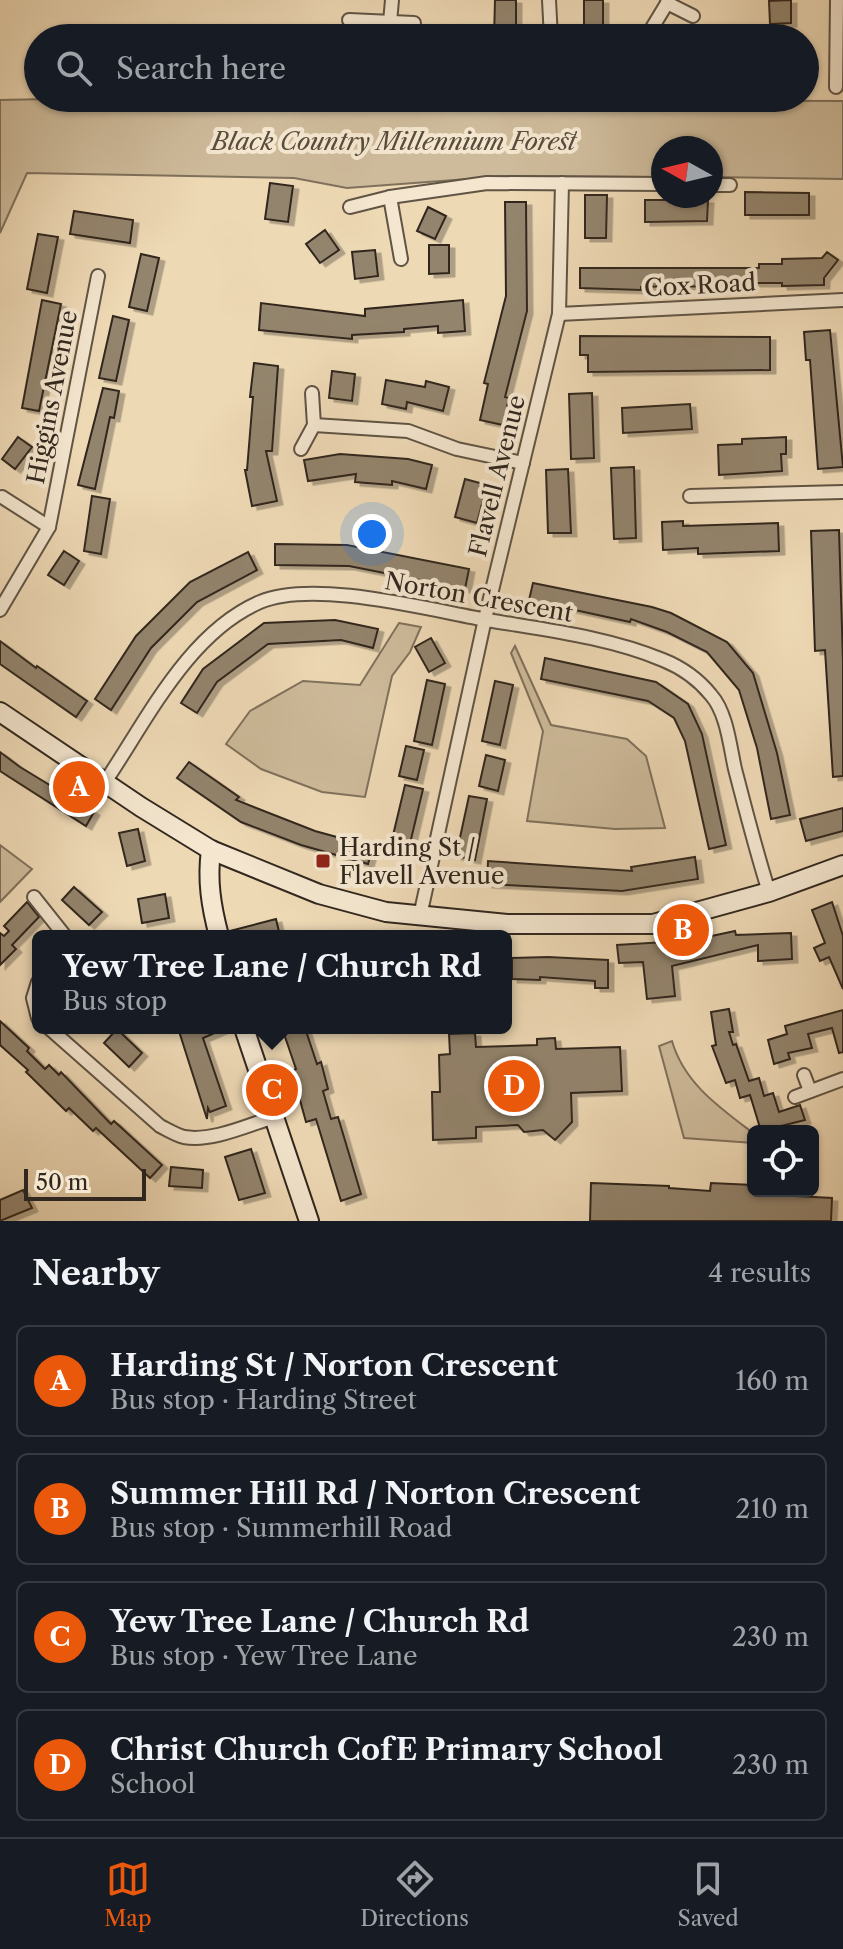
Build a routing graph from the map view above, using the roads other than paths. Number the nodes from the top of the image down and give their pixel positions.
1 (392, 0) edge
2 (549, 0) edge
3 (837, 0) edge
4 (668, 2) edge
5 (693, 16) dead end
6 (349, 20) dead end
7 (390, 22) junction
8 (414, 23) dead end
9 (550, 24) edge
10 (655, 24) edge
11 (836, 87) dead end
12 (562, 183) junction
13 (651, 184) edge
14 (723, 185) edge
15 (730, 185) dead end
16 (390, 197) junction
17 (350, 207) dead end
18 (401, 259) dead end
19 (98, 276) dead end
20 (843, 300) edge
21 (559, 314) junction
22 (312, 393) dead end
23 (314, 425) junction
24 (301, 449) dead end
25 (523, 463) junction
26 (843, 492) edge
27 (690, 496) dead end
28 (2, 497) dead end
29 (49, 527) junction
30 (0, 610) edge
31 (485, 619) junction
32 (0, 712) edge
33 (105, 782) junction
34 (211, 850) junction
35 (842, 867) edge
36 (769, 892) junction
37 (34, 897) dead end
38 (420, 916) junction
39 (60, 930) edge
40 (218, 930) edge
41 (56, 1034) edge
42 (246, 1034) edge
43 (804, 1075) dead end
44 (843, 1079) edge
45 (810, 1091) junction
46 (795, 1097) dead end
47 (274, 1117) junction
48 (309, 1221) edge

1 - 7 street
2 - 9 street
3 - 11 street
4 - 5 street
4 - 10 street
6 - 7 street
7 - 8 street
12 - 13 street
12 - 16 street
12 - 21 street, Flavell Avenue
14 - 15 street
16 - 17 street
16 - 18 street
19 - 29 street, Higgins Avenue
20 - 21 street, Cox Road
21 - 25 street, Flavell Avenue
22 - 23 street
23 - 24 street
23 - 25 street
25 - 31 street, Flavell Avenue
26 - 27 street
28 - 29 street
29 - 30 street, Higgins Avenue
31 - 33 street, Norton Crescent
31 - 36 street, Norton Crescent
31 - 38 street, Flavell Avenue
32 - 33 main road
33 - 34 main road
34 - 38 main road
34 - 40 main road
35 - 36 main road
36 - 38 main road
37 - 39 street
41 - 47 street
42 - 47 main road
43 - 45 street
44 - 45 street
45 - 46 street
47 - 48 main road

